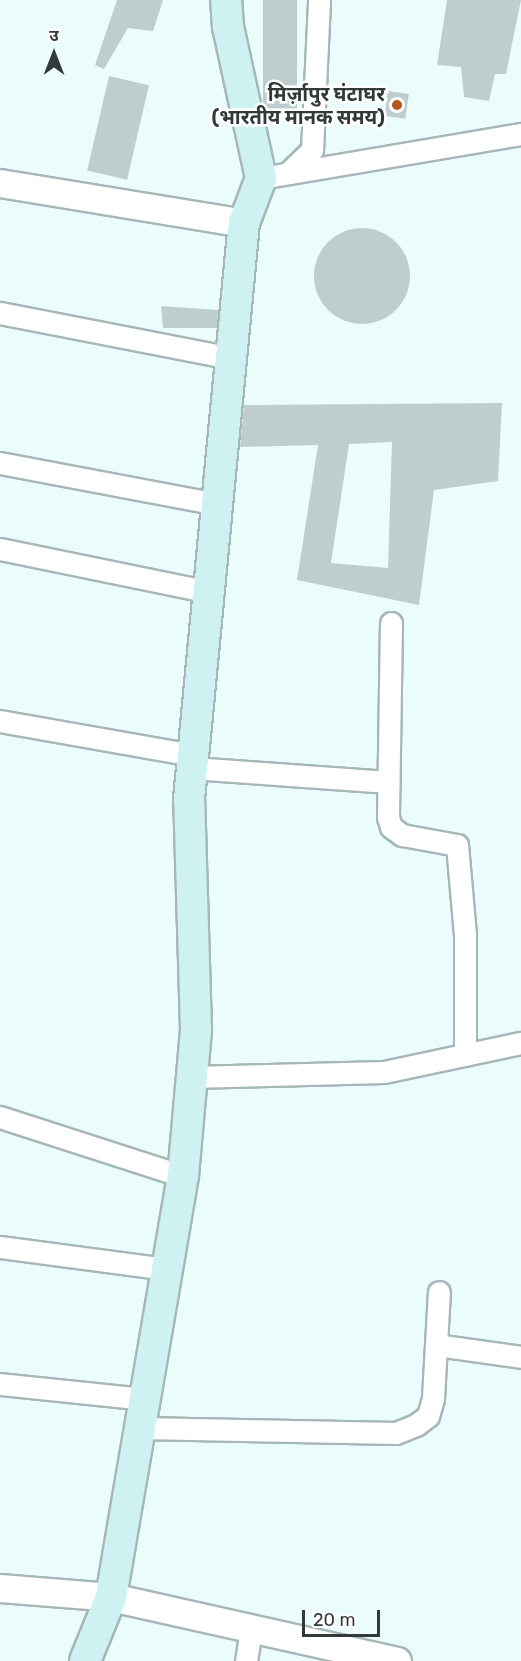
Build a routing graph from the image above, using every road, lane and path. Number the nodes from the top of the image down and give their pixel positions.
1 (226, 0) edge
2 (319, 0) edge
3 (521, 134) edge
4 (275, 175) junction
5 (0, 183) edge
6 (244, 223) junction
7 (0, 313) edge
8 (231, 358) junction
9 (0, 463) edge
10 (217, 504) junction
11 (0, 549) edge
12 (209, 592) junction
13 (391, 623) dead end
14 (0, 721) edge
15 (193, 761) junction
16 (389, 782) junction
17 (521, 1043) edge
18 (465, 1055) junction
19 (192, 1077) junction
20 (0, 1117) edge
21 (183, 1176) junction
22 (0, 1247) edge
23 (167, 1269) junction
24 (439, 1292) dead end
25 (437, 1345) junction
26 (521, 1357) edge
27 (0, 1384) edge
28 (142, 1413) junction
29 (0, 1588) edge
30 (111, 1597) junction
31 (251, 1628) junction
32 (85, 1661) edge
33 (246, 1661) edge
34 (398, 1661) edge

1 - 4 main road
2 - 4 street
3 - 4 street
4 - 6 main road
5 - 6 street
6 - 8 main road
7 - 8 street
8 - 10 main road
9 - 10 street
10 - 12 main road
11 - 12 street
12 - 15 main road
13 - 16 street
14 - 15 street
15 - 16 street
15 - 19 main road
16 - 18 street
17 - 18 street
18 - 19 street
19 - 21 main road
20 - 21 street
21 - 23 main road
22 - 23 street
23 - 28 main road
24 - 25 street
25 - 26 street
25 - 28 street
27 - 28 street
28 - 30 main road
29 - 30 street
30 - 31 street
30 - 32 main road
31 - 33 street
31 - 34 street

